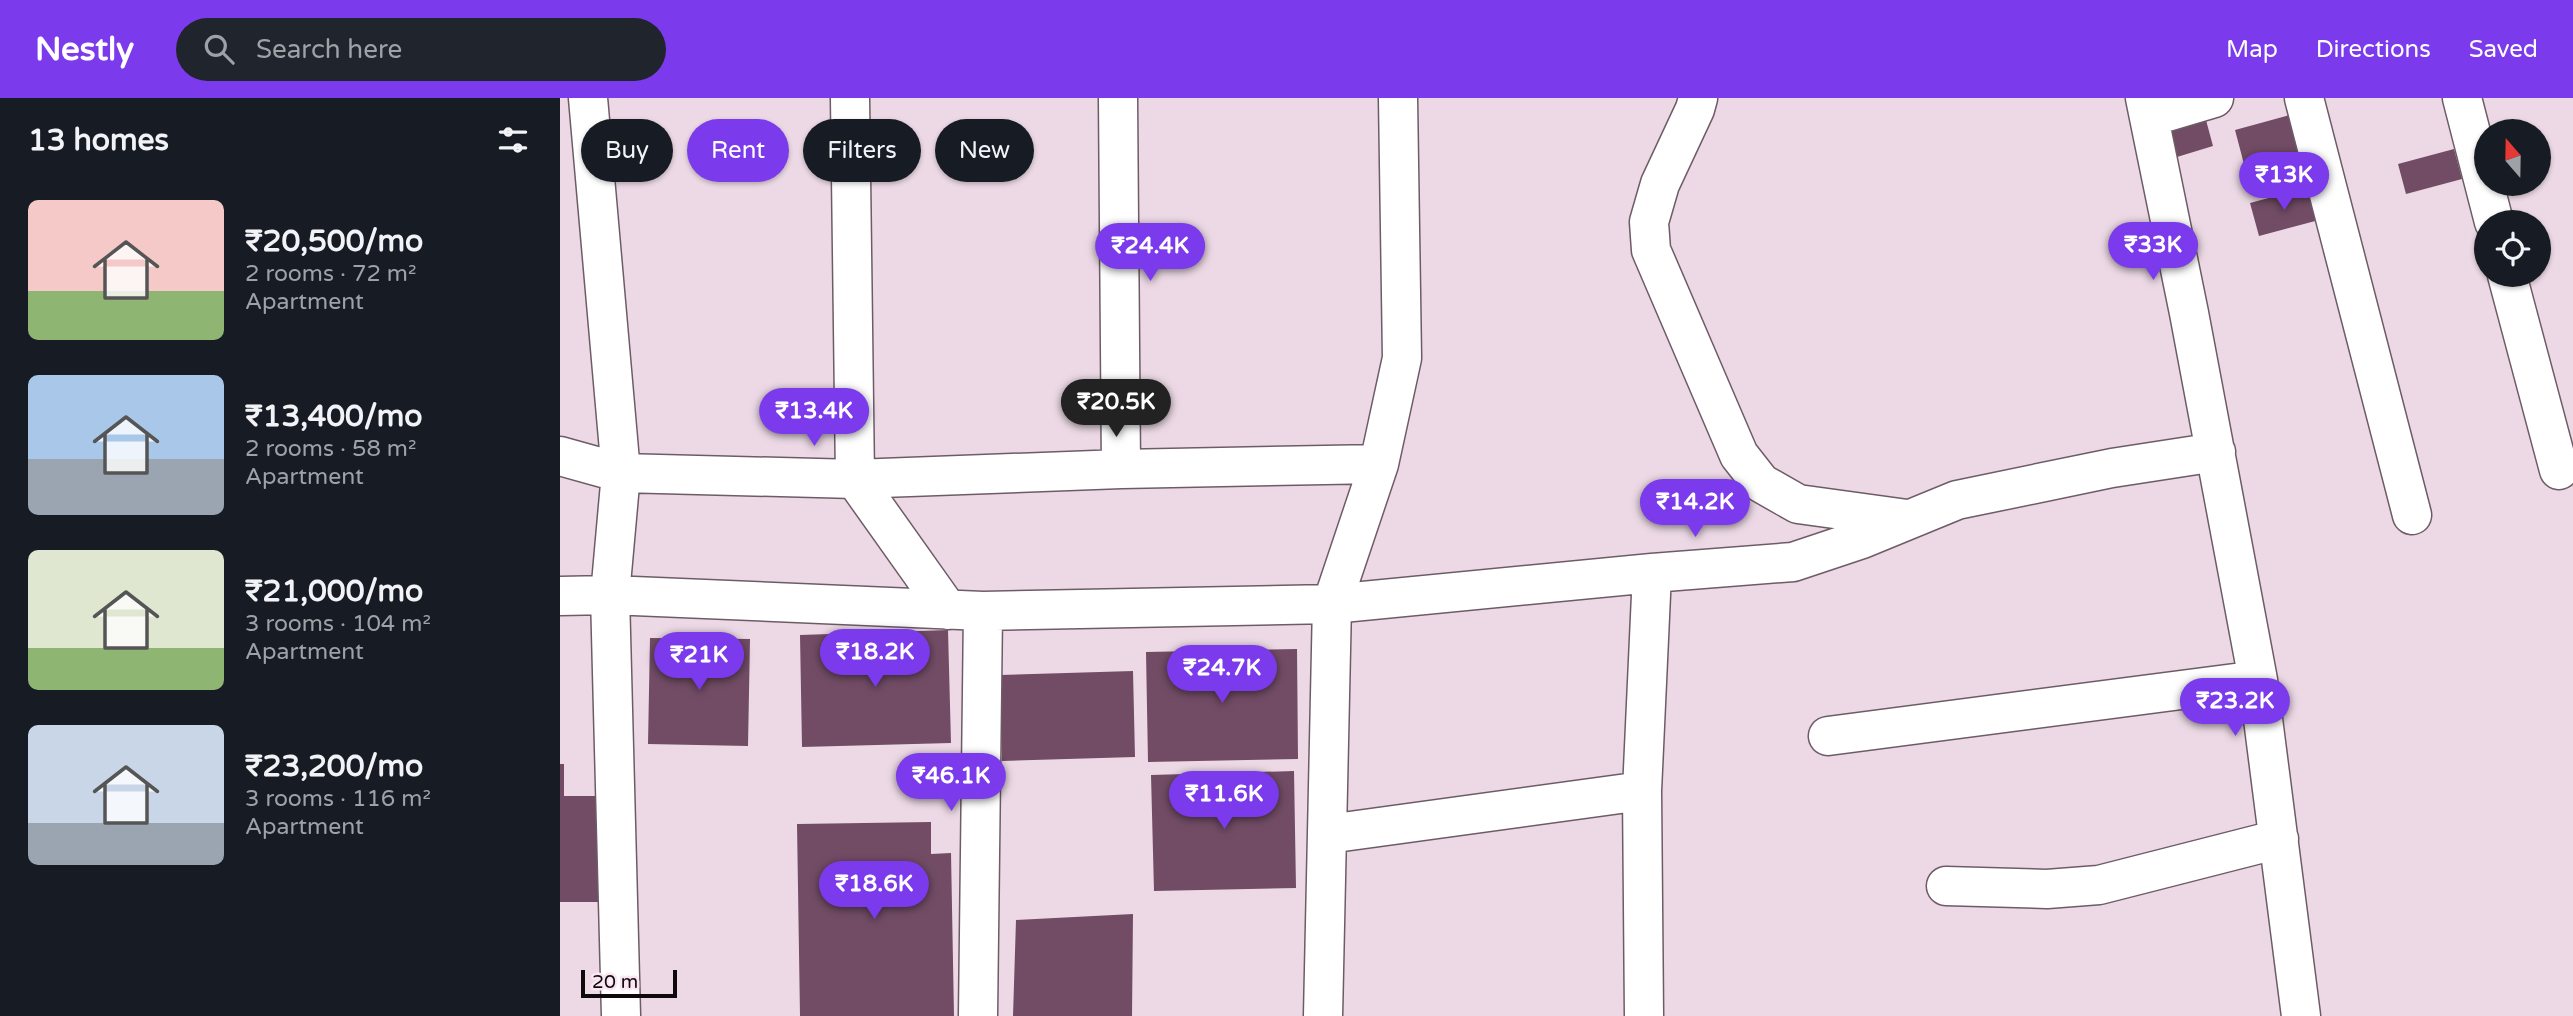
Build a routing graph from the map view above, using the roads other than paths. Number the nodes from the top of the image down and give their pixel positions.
1 (588, 98) edge
2 (850, 98) edge
3 (1118, 98) edge
4 (1398, 98) edge
5 (1698, 98) edge
6 (2214, 98) edge
7 (2304, 98) edge
8 (2462, 98) edge
9 (2148, 107) edge
10 (2491, 210) edge
11 (2510, 287) edge
12 (2216, 452) junction
13 (560, 456) edge
14 (1379, 464) junction
15 (1121, 469) junction
16 (2559, 470) dead end
17 (621, 473) junction
18 (855, 479) junction
19 (2412, 515) dead end
20 (1909, 519) junction
21 (1652, 573) junction
22 (560, 596) edge
23 (610, 596) junction
24 (1332, 604) junction
25 (965, 610) junction
26 (2258, 680) junction
27 (1828, 736) dead end
28 (1642, 791) junction
29 (1328, 834) junction
30 (2279, 839) junction
31 (1946, 886) dead end
32 (621, 1016) edge
33 (978, 1016) edge
34 (1323, 1016) edge
35 (1644, 1016) edge
36 (2301, 1016) edge

1 - 17 street
2 - 18 street
3 - 15 street
4 - 14 street
5 - 20 street
6 - 9 street
7 - 19 street
8 - 10 street
9 - 12 street
11 - 16 street
12 - 20 street
12 - 26 street
13 - 17 street
14 - 15 street
14 - 24 street
15 - 18 street
17 - 18 street
17 - 23 street
18 - 25 street
20 - 21 street
21 - 24 street
21 - 28 street
22 - 23 street
23 - 25 street
23 - 32 street
24 - 25 street
24 - 29 street
25 - 33 street
26 - 27 street
26 - 30 street
28 - 29 street
28 - 35 street
29 - 34 street
30 - 31 street
30 - 36 street

